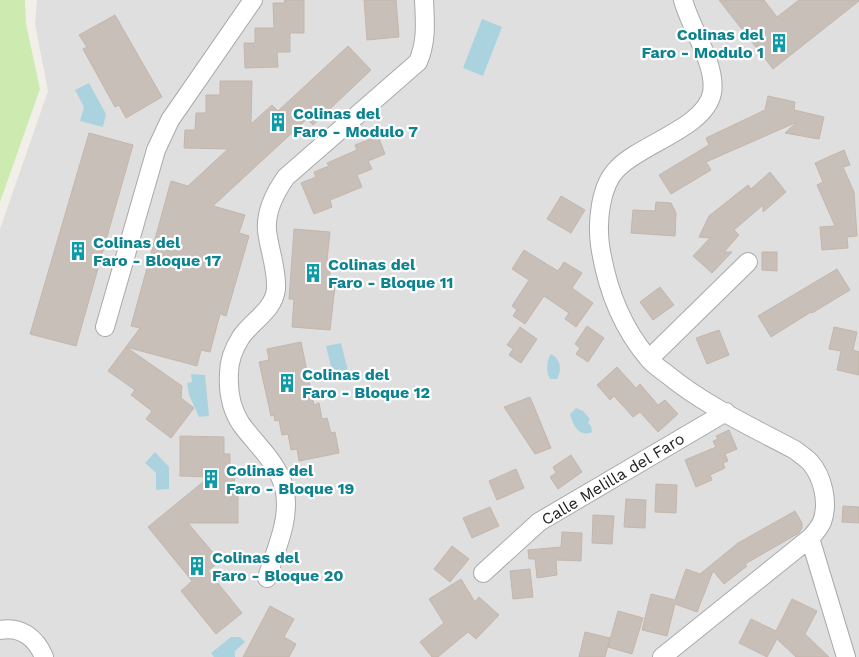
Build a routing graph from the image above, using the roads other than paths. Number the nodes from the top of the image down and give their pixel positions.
1 (254, 0) edge
2 (424, 0) edge
3 (683, 0) edge
4 (748, 262) dead end
5 (105, 327) dead end
6 (649, 360) junction
7 (726, 412) junction
8 (810, 538) junction
9 (484, 573) dead end
10 (266, 578) dead end
11 (0, 630) edge
12 (44, 657) edge
13 (662, 657) edge
14 (846, 657) edge

1 - 5 street
2 - 10 street
3 - 6 street
4 - 6 street
6 - 7 street
7 - 8 street
7 - 9 street, Calle Melilla del Faro
8 - 13 street
8 - 14 street
11 - 12 street

